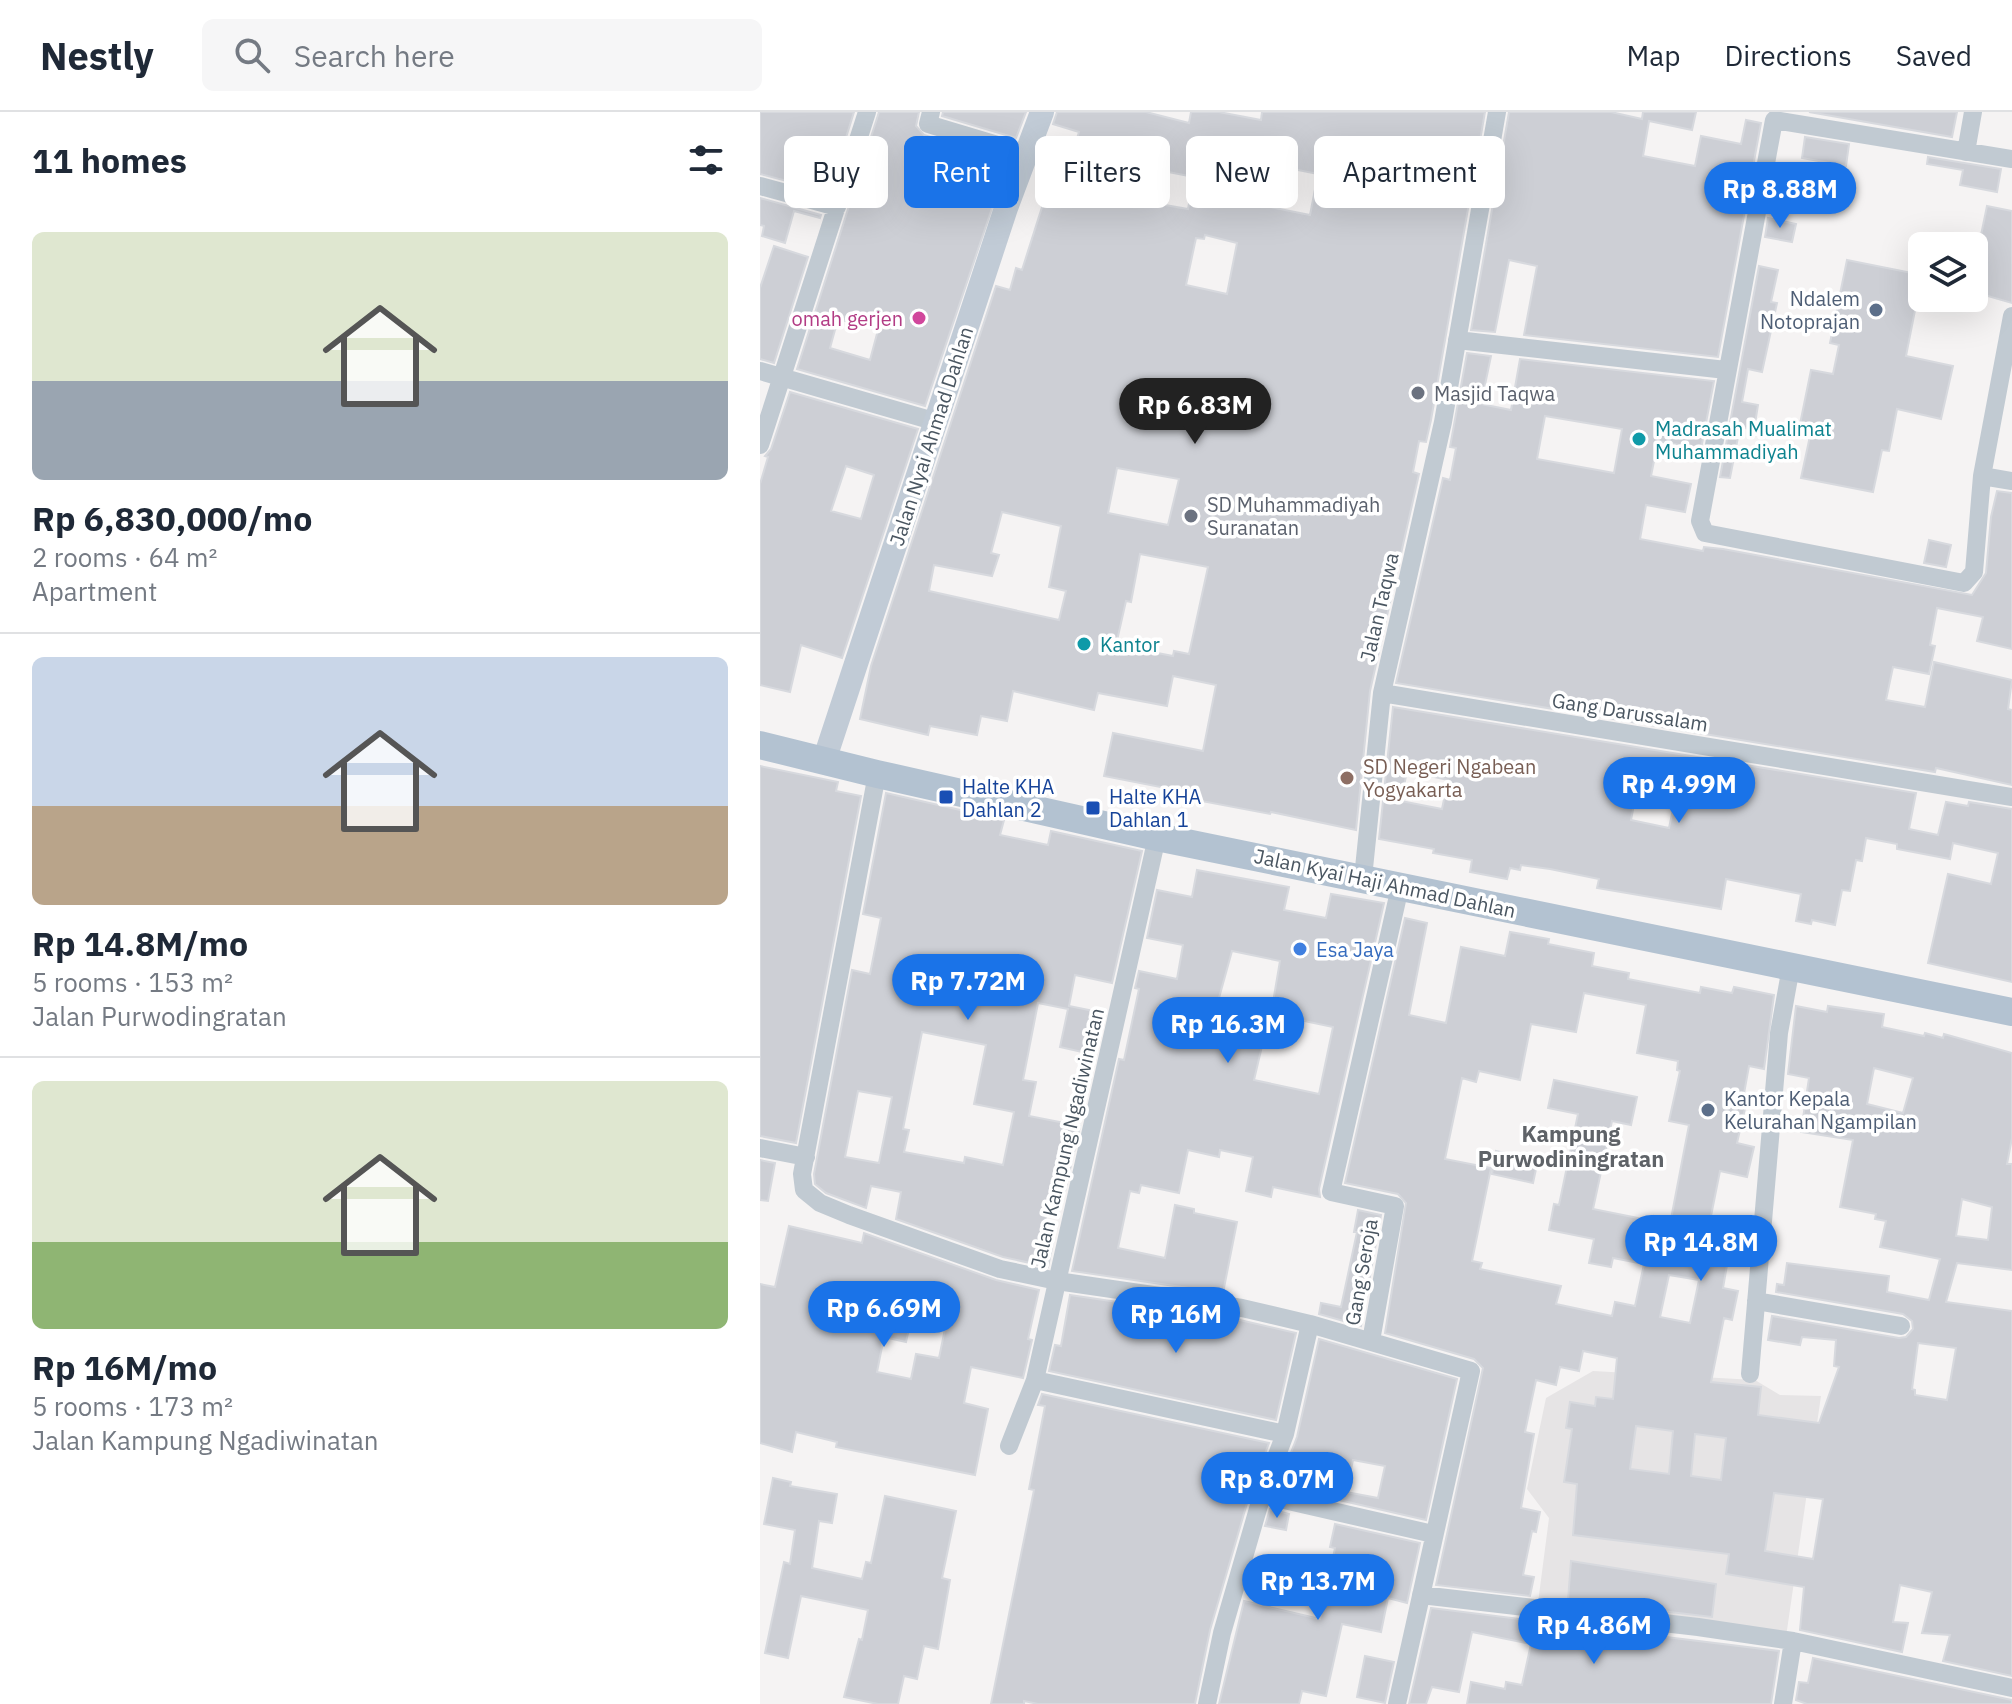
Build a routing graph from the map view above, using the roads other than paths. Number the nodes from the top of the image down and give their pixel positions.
1 (867, 112) edge
2 (931, 112) edge
3 (1042, 112) edge
4 (1497, 112) edge
5 (1973, 112) edge
6 (859, 136) edge
7 (1966, 152) junction
8 (1027, 154) junction
9 (2012, 159) edge
10 (760, 186) edge
11 (784, 193) edge
12 (837, 208) edge
13 (2012, 316) edge
14 (1457, 340) junction
15 (1726, 370) junction
16 (760, 371) edge
17 (781, 376) junction
18 (937, 422) junction
19 (760, 445) edge
20 (1982, 476) junction
21 (2012, 481) edge
22 (1382, 693) junction
23 (760, 745) edge
24 (824, 761) junction
25 (877, 774) junction
26 (2012, 797) edge
27 (1157, 837) junction
28 (1363, 878) junction
29 (1400, 887) junction
30 (1791, 967) junction
31 (2012, 1012) edge
32 (760, 1148) edge
33 (806, 1157) junction
34 (1057, 1281) junction
35 (1756, 1301) junction
36 (1310, 1324) junction
37 (1901, 1326) dead end
38 (1371, 1341) junction
39 (1750, 1374) dead end
40 (1035, 1380) junction
41 (1285, 1434) junction
42 (1009, 1446) dead end
43 (1261, 1497) junction
44 (1433, 1534) junction
45 (1421, 1595) junction
46 (1793, 1641) junction
47 (2012, 1688) edge
48 (1207, 1704) edge
49 (1397, 1704) edge
50 (1783, 1704) edge

1 - 6 street
2 - 8 street
3 - 8 street, Jalan Nyai Ahmad Dahlan
4 - 14 street, Jalan Taqwa
5 - 7 street
7 - 9 street
7 - 15 street
8 - 18 street, Jalan Nyai Ahmad Dahlan
10 - 11 street
12 - 17 street
13 - 20 street
14 - 15 street
14 - 22 street, Jalan Taqwa
15 - 20 street
16 - 17 street
17 - 18 street
17 - 19 street
18 - 24 street, Jalan Nyai Ahmad Dahlan
20 - 21 street
22 - 26 street, Gang Darussalam
22 - 28 street, Jalan Taqwa
23 - 24 main road, Jalan Kyai Haji Ahmad Dahlan
24 - 25 main road, Jalan Kyai Haji Ahmad Dahlan
25 - 27 main road, Jalan Kyai Haji Ahmad Dahlan
25 - 33 street
27 - 28 main road, Jalan Kyai Haji Ahmad Dahlan
27 - 34 street, Jalan Kampung Ngadiwinatan
28 - 29 main road, Jalan Kyai Haji Ahmad Dahlan
29 - 30 main road, Jalan Kyai Haji Ahmad Dahlan
29 - 38 street, Gang Seroja
30 - 31 main road, Jalan Kyai Haji Ahmad Dahlan
30 - 35 street
32 - 33 street
33 - 34 street
34 - 36 street
34 - 40 street, Jalan Kampung Ngadiwinatan
35 - 37 street
35 - 39 street
36 - 38 street
36 - 41 street
38 - 44 street
40 - 41 street
40 - 42 street, Jalan Kampung Ngadiwinatan
41 - 43 street
43 - 44 street
43 - 48 street
44 - 45 street
45 - 46 street
45 - 49 street
46 - 47 street
46 - 50 street

